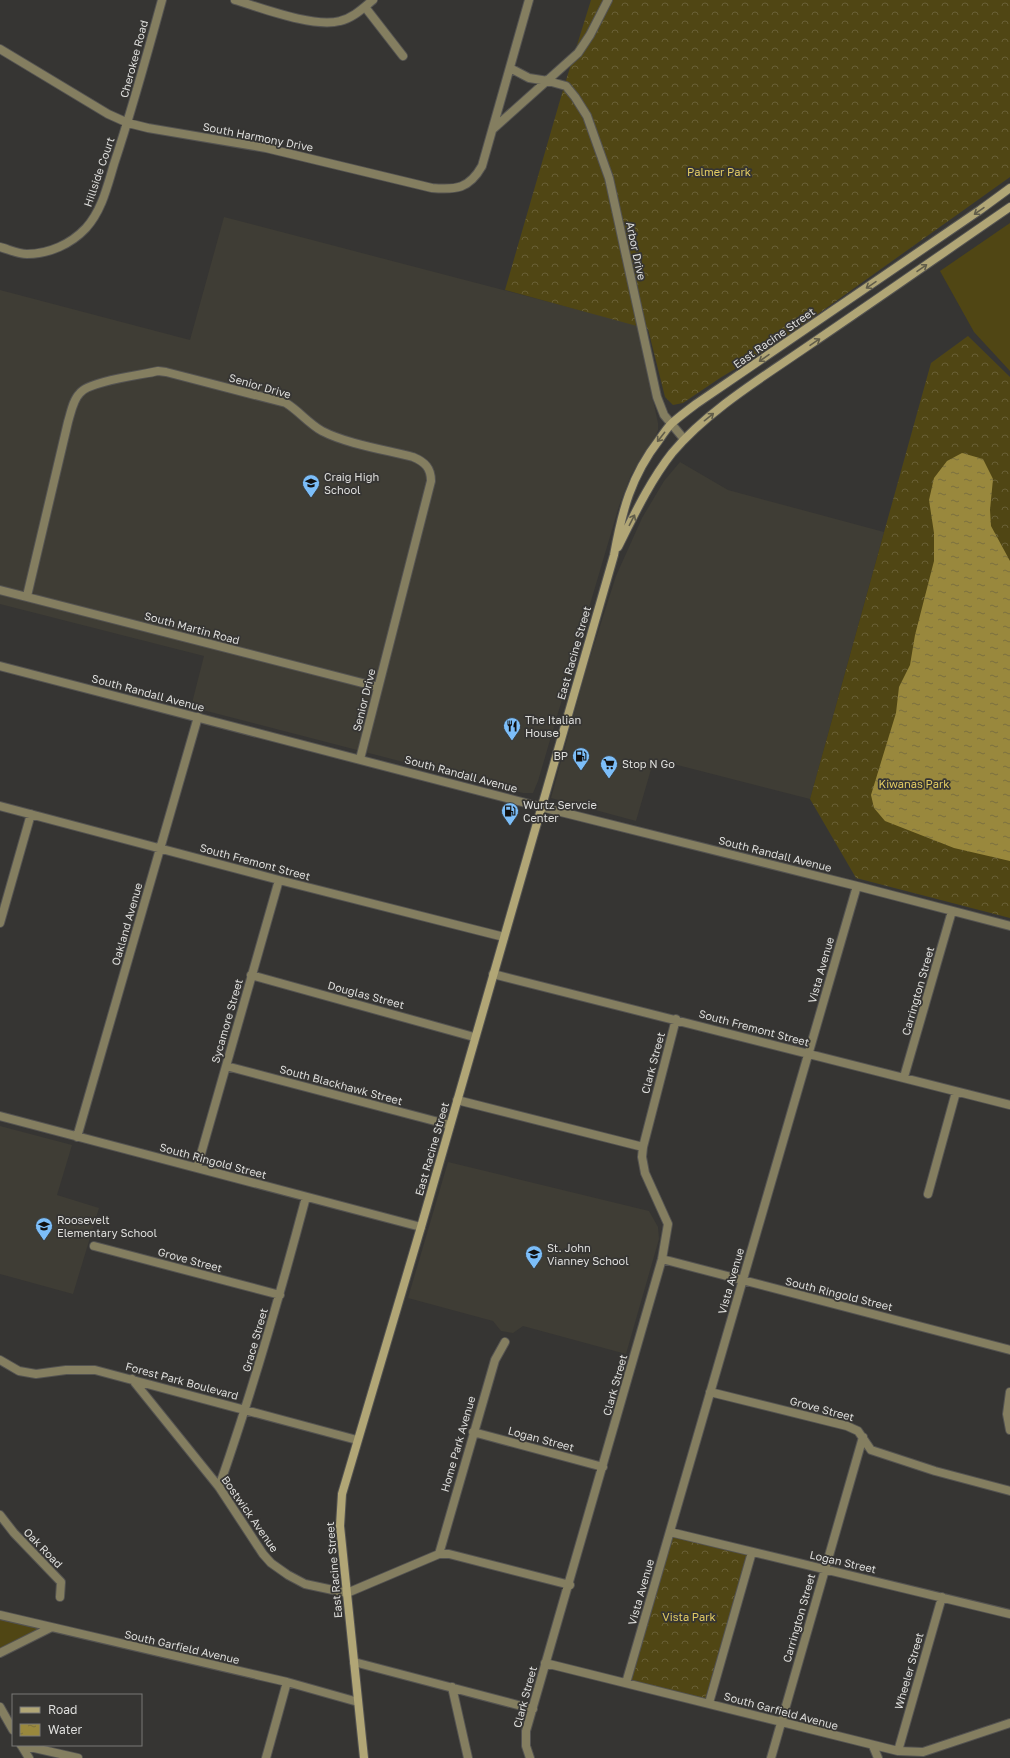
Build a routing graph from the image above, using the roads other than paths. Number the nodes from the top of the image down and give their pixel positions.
1 (162, 0) edge
2 (235, 0) edge
3 (373, 0) edge
4 (529, 0) edge
5 (608, 0) edge
6 (365, 7) junction
7 (0, 49) edge
8 (403, 56) dead end
9 (510, 68) junction
10 (548, 81) junction
11 (128, 123) junction
12 (493, 129) junction
13 (1010, 188) edge
14 (1010, 207) edge
15 (0, 247) edge
16 (671, 424) junction
17 (684, 439) junction
18 (614, 555) junction
19 (0, 590) edge
20 (27, 596) junction
21 (0, 666) edge
22 (378, 687) junction
23 (198, 717) junction
24 (360, 759) junction
25 (0, 806) edge
26 (541, 807) junction
27 (31, 814) junction
28 (160, 848) junction
29 (279, 880) junction
30 (857, 886) junction
31 (952, 911) junction
32 (0, 923) edge
33 (1010, 926) edge
34 (504, 937) junction
35 (493, 974) junction
36 (251, 975) junction
37 (676, 1019) junction
38 (474, 1037) junction
39 (808, 1054) junction
40 (226, 1066) junction
41 (904, 1078) junction
42 (956, 1092) junction
43 (457, 1100) junction
44 (1010, 1105) edge
45 (0, 1116) edge
46 (450, 1125) junction
47 (77, 1137) junction
48 (643, 1147) junction
49 (197, 1168) junction
50 (928, 1194) dead end
51 (306, 1197) junction
52 (421, 1227) junction
53 (94, 1246) dead end
54 (662, 1259) junction
55 (742, 1280) junction
56 (280, 1295) junction
57 (505, 1342) dead end
58 (1010, 1350) edge
59 (0, 1360) edge
60 (132, 1380) junction
61 (710, 1392) junction
62 (1010, 1392) edge
63 (246, 1410) junction
64 (1010, 1430) edge
65 (473, 1432) junction
66 (862, 1437) junction
67 (357, 1440) junction
68 (603, 1467) junction
69 (219, 1487) junction
70 (1010, 1491) edge
71 (0, 1515) edge
72 (670, 1532) junction
73 (752, 1552) junction
74 (439, 1554) junction
75 (825, 1568) junction
76 (570, 1585) junction
77 (347, 1593) junction
78 (942, 1596) junction
79 (60, 1597) dead end
80 (1010, 1614) edge
81 (0, 1615) edge
82 (50, 1628) junction
83 (0, 1653) edge
84 (354, 1662) junction
85 (545, 1663) junction
86 (287, 1682) junction
87 (626, 1682) junction
88 (452, 1687) junction
89 (358, 1702) junction
90 (709, 1703) junction
91 (0, 1707) edge
92 (533, 1709) junction
93 (780, 1722) junction
94 (1010, 1723) edge
95 (12, 1728) edge
96 (22, 1746) edge
97 (25, 1746) edge
98 (873, 1746) junction
99 (898, 1752) junction
100 (29, 1758) edge
101 (78, 1758) edge
102 (266, 1758) edge
103 (364, 1758) edge
104 (468, 1758) edge
105 (530, 1758) edge
106 (771, 1758) edge
107 (878, 1758) edge

1 - 11 street, Cherokee Road
2 - 6 street
3 - 6 street
4 - 9 street, South Harmony Drive
5 - 10 street
6 - 8 street
7 - 11 street, South Harmony Drive
9 - 10 street
9 - 12 street, South Harmony Drive
10 - 12 street
10 - 16 street, Arbor Drive
11 - 12 street, South Harmony Drive
11 - 15 street, Hillside Court
13 -> 16 main road, East Racine Street
17 -> 14 main road, East Racine Street
16 - 17 street, Arbor Drive
16 -> 18 main road, East Racine Street
18 -> 17 main road, East Racine Street
18 - 26 main road, East Racine Street
19 - 20 street, South Martin Road
20 - 22 street, South Martin Road
20 - 22 street, Senior Drive
21 - 23 street, South Randall Avenue
22 - 24 street, Senior Drive
23 - 24 street, South Randall Avenue
23 - 28 street, Oakland Avenue
24 - 26 street, South Randall Avenue
25 - 27 street, South Fremont Street
26 - 30 street, South Randall Avenue
26 - 34 main road, East Racine Street
27 - 28 street, South Fremont Street
27 - 32 street
28 - 29 street, South Fremont Street
28 - 47 street, Oakland Avenue
29 - 34 street, South Fremont Street
29 - 36 street, Sycamore Street
30 - 31 street, South Randall Avenue
30 - 39 street, Vista Avenue
31 - 33 street, South Randall Avenue
31 - 41 street, Carrington Street
34 - 35 main road, East Racine Street
35 - 37 street, South Fremont Street
35 - 38 main road, East Racine Street
36 - 38 street, Douglas Street
36 - 40 street, Sycamore Street
37 - 39 street, South Fremont Street
37 - 48 street, Clark Street
38 - 43 main road, East Racine Street
39 - 41 street, South Fremont Street
39 - 55 street, Vista Avenue
40 - 46 street, South Blackhawk Street
40 - 49 street, Sycamore Street
41 - 42 street, South Fremont Street
42 - 44 street, South Fremont Street
42 - 50 street
43 - 46 main road, East Racine Street
43 - 48 street
45 - 47 street, South Ringold Street
46 - 52 main road, East Racine Street
47 - 49 street, South Ringold Street
48 - 54 street, Clark Street
49 - 51 street, South Ringold Street
51 - 52 street, South Ringold Street
51 - 56 street, Grace Street
52 - 67 main road, East Racine Street
53 - 56 street, Grove Street
54 - 55 street, South Ringold Street
54 - 68 street, Clark Street
55 - 58 street, South Ringold Street
55 - 61 street, Vista Avenue
56 - 63 street, Grace Street
57 - 65 street, Home Park Avenue
59 - 60 street, Forest Park Boulevard
60 - 63 street, Forest Park Boulevard
60 - 69 street, Bostwick Avenue
61 - 66 street, Grove Street
61 - 72 street, Vista Avenue
62 - 64 street
63 - 67 street, Forest Park Boulevard
63 - 69 street, Grace Street
65 - 68 street, Logan Street
65 - 74 street, Home Park Avenue
66 - 70 street, Grove Street
66 - 75 street, Carrington Street
67 - 77 main road, East Racine Street
68 - 76 street, Clark Street
69 - 77 street, Bostwick Avenue
71 - 79 street, Oak Road
72 - 73 street, Logan Street
72 - 87 street, Vista Avenue
73 - 75 street, Logan Street
73 - 90 street
74 - 76 street
74 - 77 street
75 - 78 street, Logan Street
75 - 93 street, Carrington Street
76 - 85 street, Clark Street
77 - 84 main road, East Racine Street
78 - 80 street, Logan Street
78 - 99 street, Wheeler Street
81 - 82 street, South Garfield Avenue
82 - 83 street
82 - 86 street, South Garfield Avenue
84 - 88 street
84 - 89 main road, East Racine Street
85 - 87 street, South Garfield Avenue
85 - 92 street, Clark Street
86 - 89 street, South Garfield Avenue
86 - 102 street
87 - 90 street, South Garfield Avenue
88 - 92 street
88 - 104 street
89 - 103 main road, East Racine Street
90 - 93 street, South Garfield Avenue
91 - 95 street
92 - 105 street, Clark Street
93 - 98 street, South Garfield Avenue
93 - 106 street, Carrington Street
94 - 99 street, South Garfield Avenue
96 - 100 street
97 - 101 street
98 - 99 street, South Garfield Avenue
98 - 107 street

